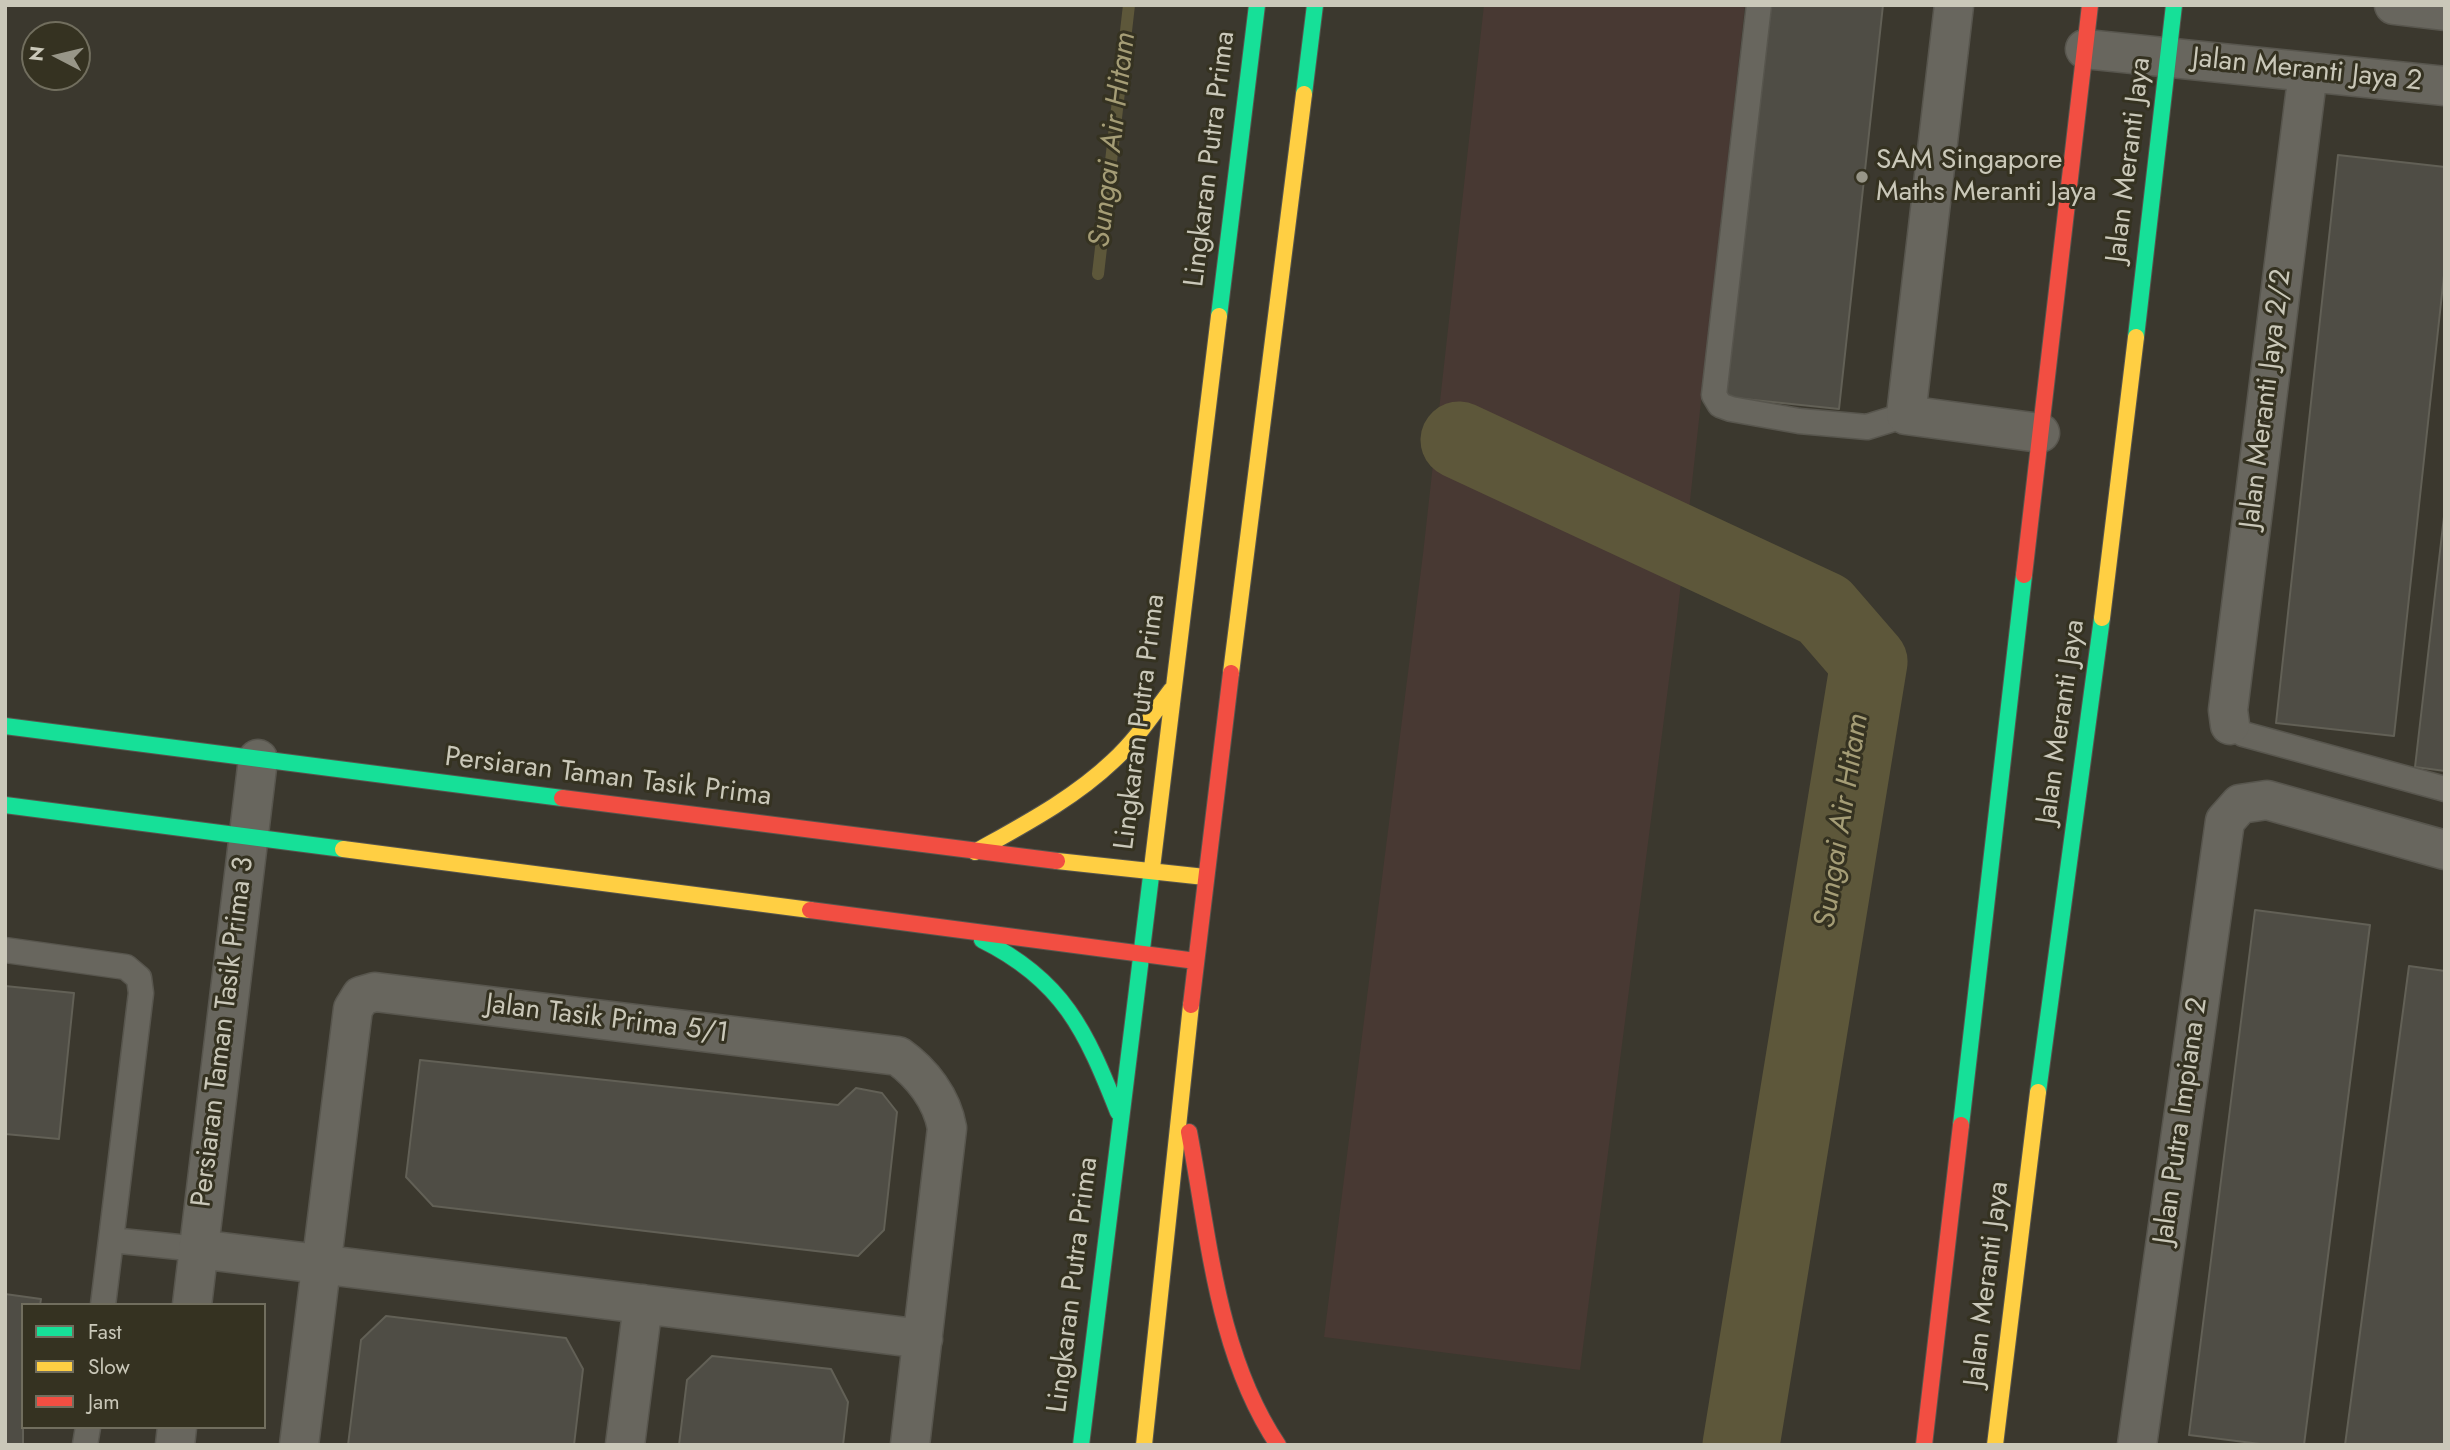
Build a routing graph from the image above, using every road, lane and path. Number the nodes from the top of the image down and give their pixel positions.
1 (1256, 5) edge
2 (1315, 5) edge
3 (1759, 5) edge
4 (1954, 5) edge
5 (2090, 5) edge
6 (2174, 5) edge
7 (2395, 5) edge
8 (2445, 11) edge
9 (2085, 49) junction
10 (2168, 57) junction
11 (2308, 72) junction
12 (2445, 86) edge
13 (1906, 415) junction
14 (2040, 433) junction
15 (1172, 689) junction
16 (2230, 725) joint
17 (5, 726) edge
18 (258, 759) junction
19 (2445, 789) edge
20 (5, 805) edge
21 (248, 837) junction
22 (2445, 850) edge
23 (975, 852) junction
24 (1149, 871) junction
25 (1205, 877) junction
26 (965, 930) junction
27 (5, 950) edge
28 (1139, 954) junction
29 (1196, 961) junction
30 (1182, 1093) junction
31 (1120, 1118) junction
32 (111, 1240) junction
33 (198, 1249) junction
34 (321, 1266) junction
35 (103, 1303) edge
36 (192, 1303) edge
37 (643, 1304) junction
38 (923, 1339) junction
39 (299, 1445) edge
40 (625, 1445) edge
41 (910, 1445) edge
42 (1082, 1445) edge
43 (1144, 1445) edge
44 (1278, 1445) edge
45 (1924, 1445) edge
46 (1995, 1445) edge
47 (2137, 1445) edge

1 - 15 main road, Lingkaran Putra Prima
2 - 25 main road
3 - 13 lane
4 - 13 street
5 - 9 main road, Jalan Meranti Jaya
6 - 10 main road, Jalan Meranti Jaya
7 - 8 street
9 - 10 street, Jalan Meranti Jaya 2
9 - 14 main road, Jalan Meranti Jaya
10 - 11 street, Jalan Meranti Jaya 2
10 - 46 main road, Jalan Meranti Jaya
11 - 12 street, Jalan Meranti Jaya 2
11 - 16 street, Jalan Meranti Jaya 2/2
13 - 14 street
14 - 45 main road, Jalan Meranti Jaya
15 - 23 main road
15 - 24 main road, Lingkaran Putra Prima
16 - 19 lane
17 - 18 main road, Persiaran Taman Tasik Prima
18 - 21 street, Persiaran Taman Tasik Prima 3
18 - 23 main road, Persiaran Taman Tasik Prima
20 - 21 main road
21 - 26 main road
21 - 33 street, Persiaran Taman Tasik Prima 3
22 - 47 street, Jalan Putra Impiana 2
23 - 24 main road, Persiaran Taman Tasik Prima
24 - 25 main road, Persiaran Taman Tasik Prima
24 - 28 main road, Lingkaran Putra Prima
25 - 29 main road
26 - 28 main road
26 - 31 main road
27 - 32 lane
28 - 29 main road
28 - 31 main road, Lingkaran Putra Prima
29 - 30 main road
30 - 43 main road
30 - 44 main road
31 - 42 main road, Lingkaran Putra Prima
32 - 33 lane
32 - 35 lane
33 - 34 street
33 - 36 street, Persiaran Taman Tasik Prima 3
34 - 37 street
34 - 38 street, Jalan Tasik Prima 5/1
34 - 39 street, Jalan Tasik Prima 5/1
37 - 38 street
37 - 40 street
38 - 41 street, Jalan Tasik Prima 5/1

